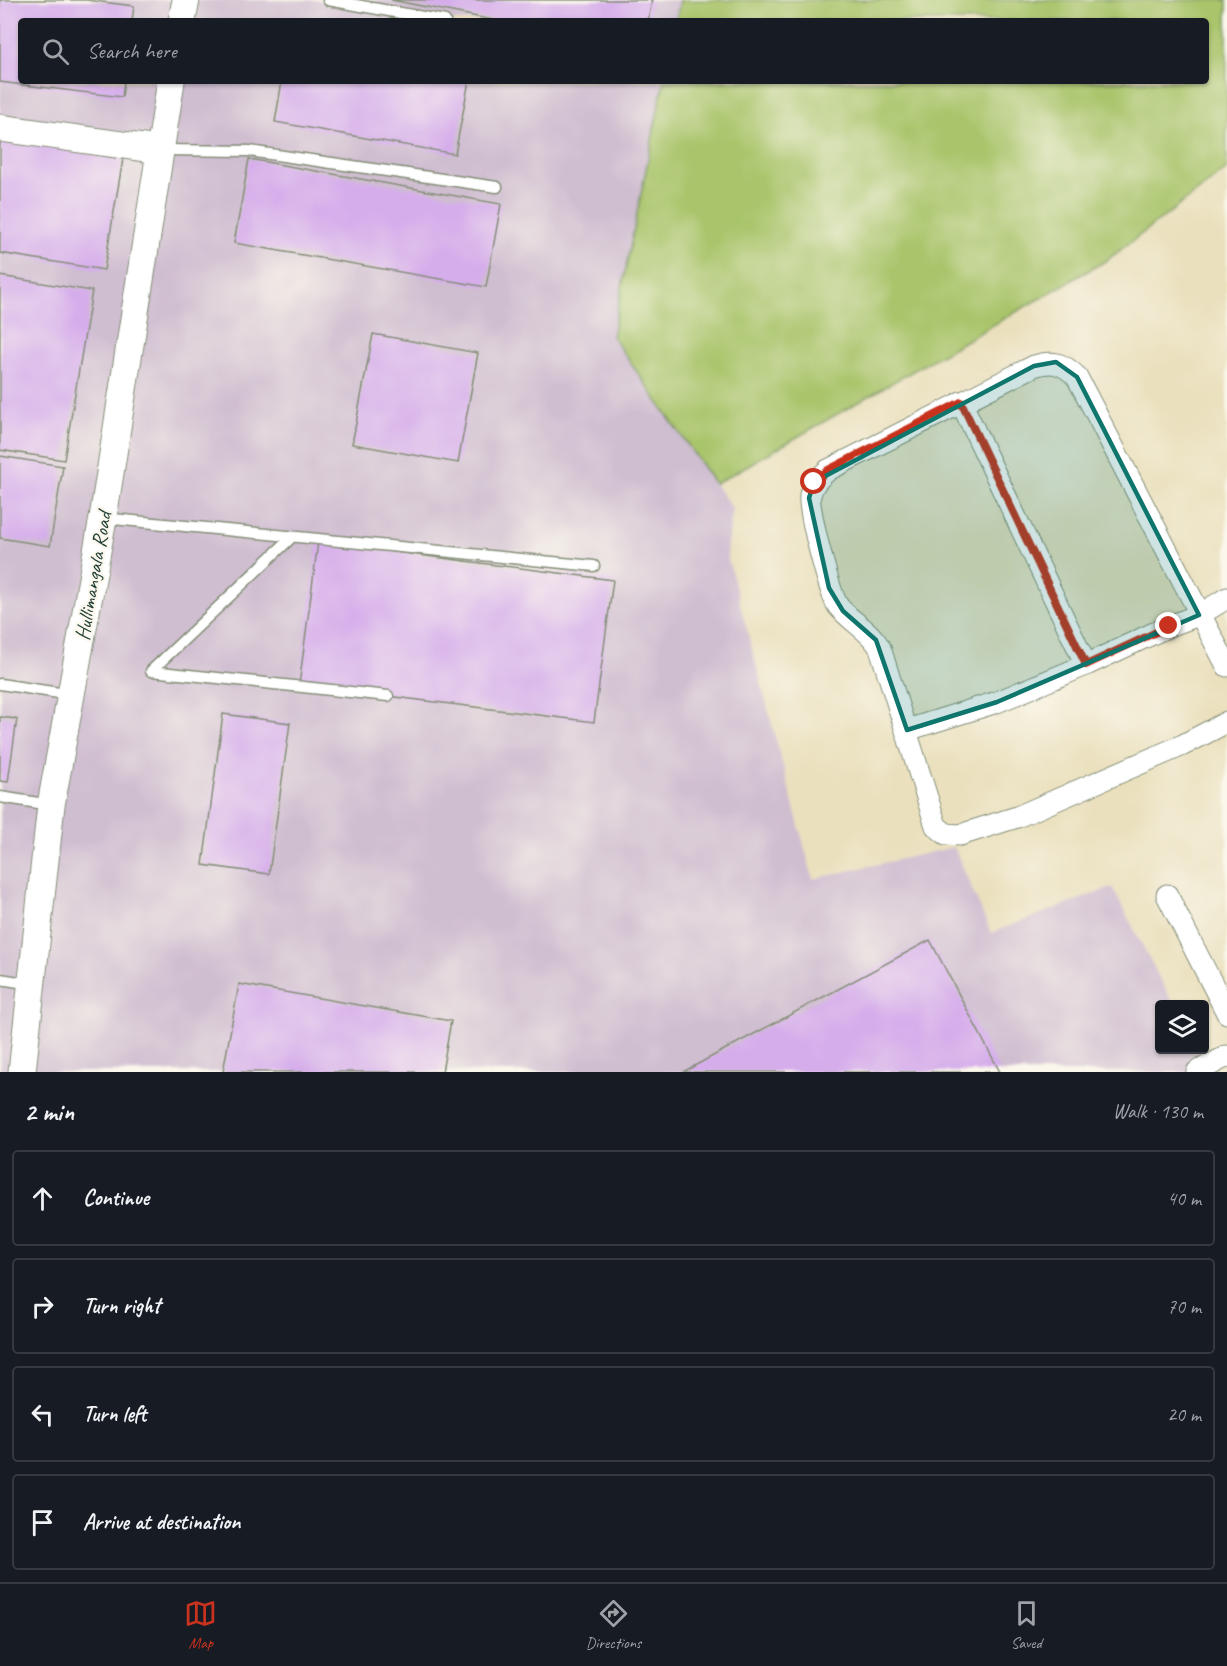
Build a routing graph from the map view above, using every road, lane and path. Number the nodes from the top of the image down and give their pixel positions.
1 (186, 0) edge
2 (328, 0) edge
3 (183, 18) edge
4 (428, 18) edge
5 (170, 84) edge
6 (0, 128) edge
7 (159, 150) junction
8 (497, 187) dead end
9 (961, 402) junction
10 (103, 518) junction
11 (292, 537) junction
12 (594, 566) dead end
13 (1227, 598) edge
14 (1199, 615) junction
15 (1086, 665) junction
16 (1227, 666) edge
17 (0, 684) edge
18 (72, 695) junction
19 (388, 696) dead end
20 (1227, 722) edge
21 (907, 730) junction
22 (0, 797) edge
23 (51, 805) junction
24 (1167, 895) dead end
25 (0, 979) edge
26 (32, 984) junction
27 (1227, 1013) edge
28 (1227, 1056) edge
29 (22, 1072) edge
30 (1197, 1072) edge

1 - 3 street
2 - 4 lane
5 - 7 street, Hullimangala Road
6 - 7 street
7 - 8 lane
7 - 10 street, Hullimangala Road
9 - 14 street
9 - 15 street
9 - 21 street
10 - 11 lane
10 - 18 street, Hullimangala Road
11 - 12 lane
11 - 19 lane
13 - 14 street
14 - 15 street
14 - 16 street
15 - 21 street
17 - 18 lane
18 - 23 street, Hullimangala Road
20 - 21 street
22 - 23 lane
23 - 26 street, Hullimangala Road
24 - 27 street
25 - 26 lane
26 - 29 street, Hullimangala Road
28 - 30 street

